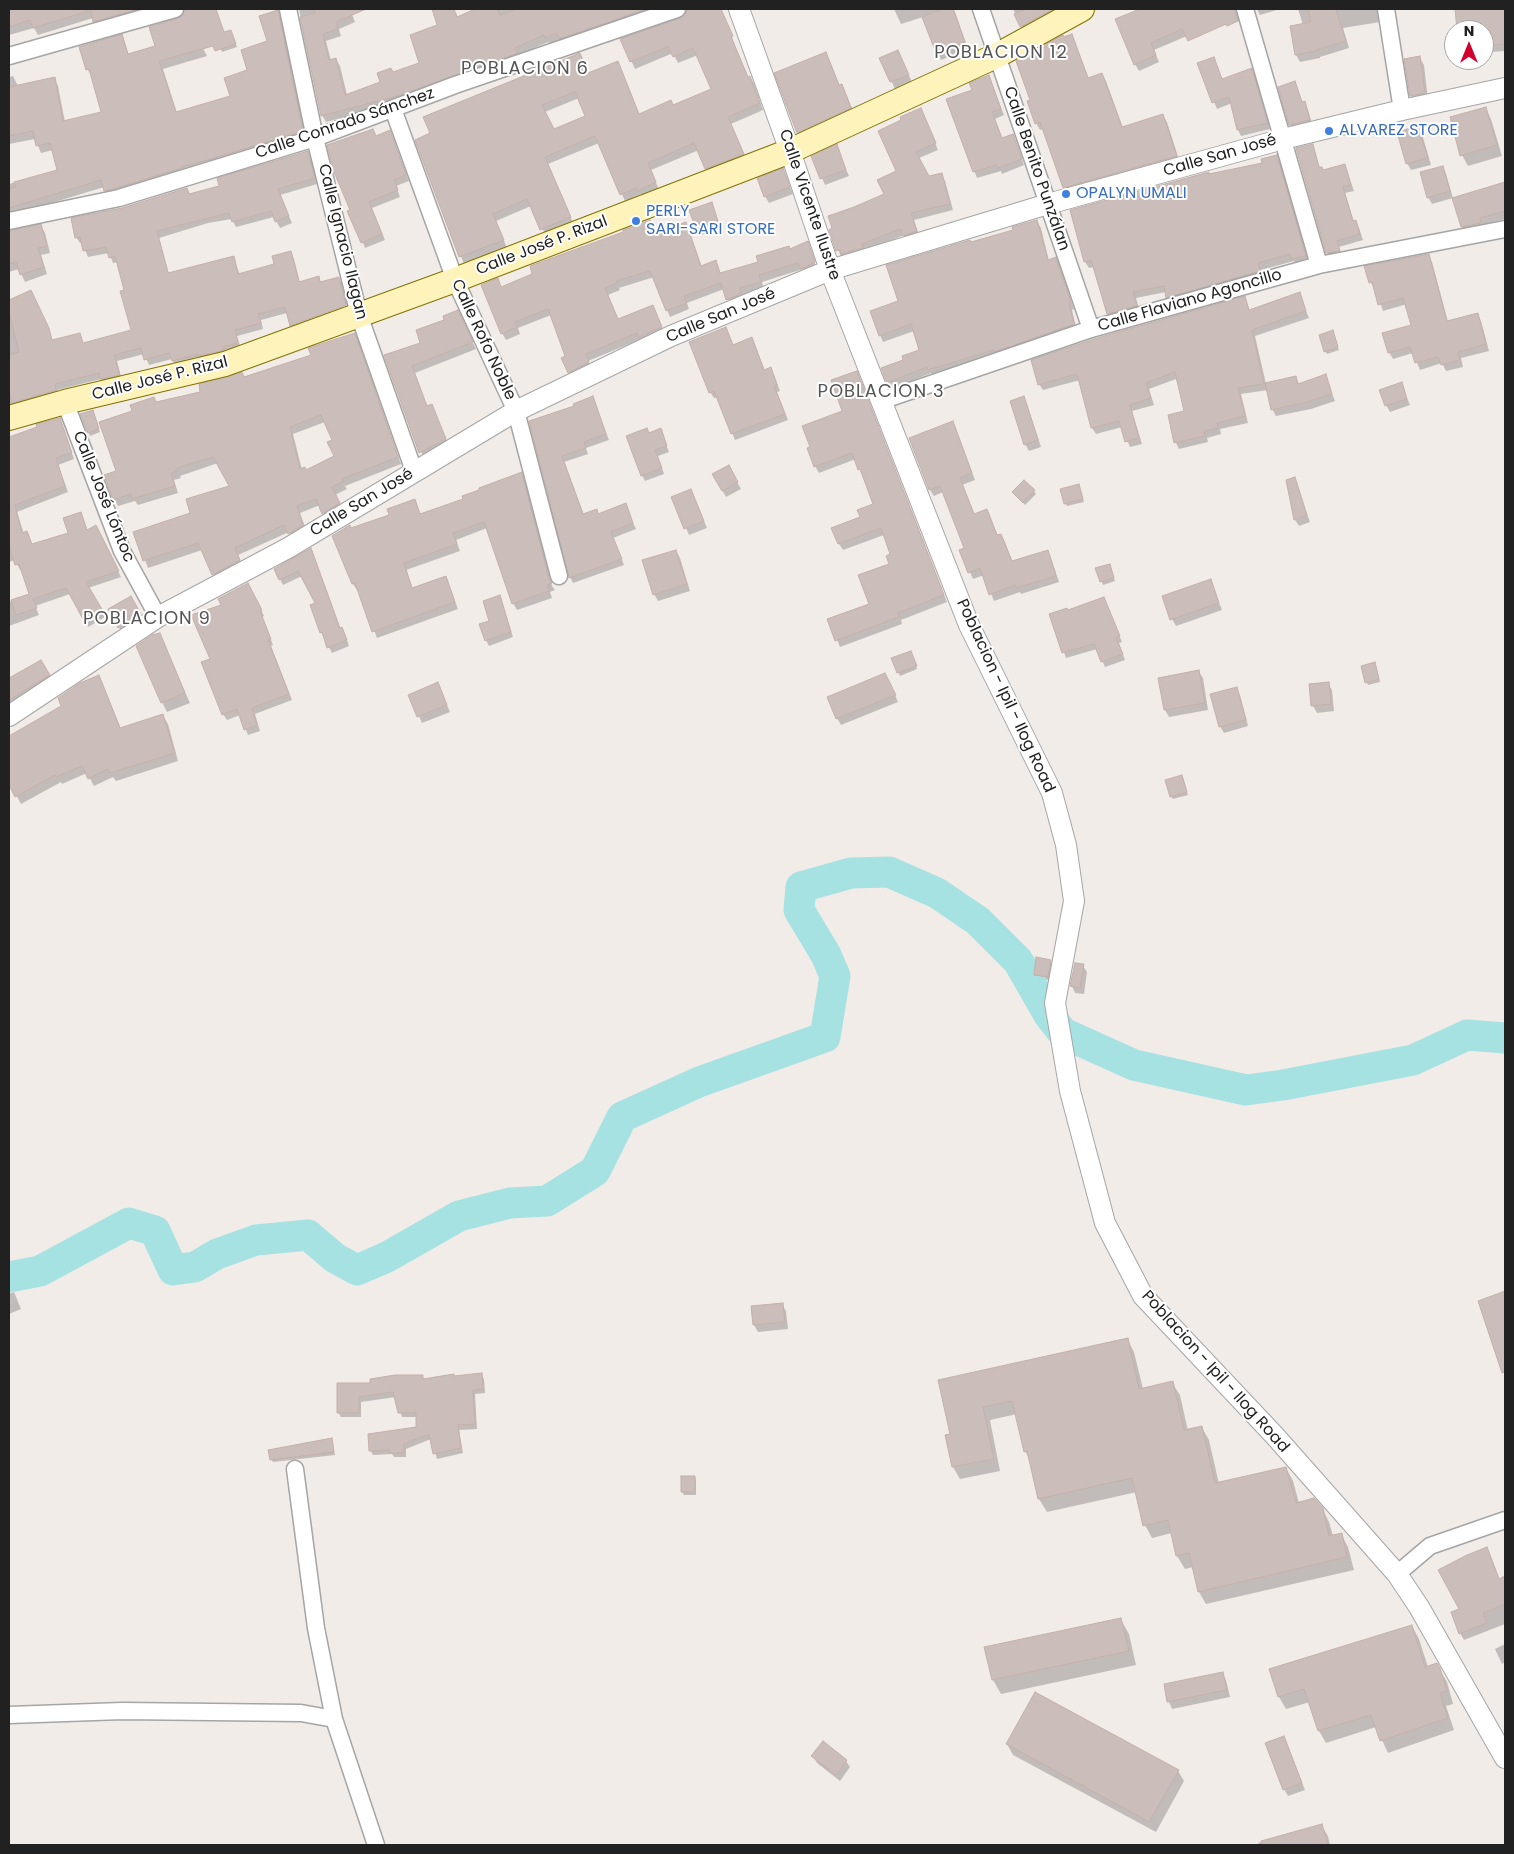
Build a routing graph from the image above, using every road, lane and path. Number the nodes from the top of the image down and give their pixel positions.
1 (175, 9) edge
2 (288, 9) edge
3 (677, 9) edge
4 (739, 9) edge
5 (981, 9) edge
6 (1082, 9) edge
7 (1245, 9) edge
8 (1386, 9) edge
9 (998, 55) junction
10 (9, 56) edge
11 (1505, 88) edge
12 (393, 109) junction
13 (1402, 110) junction
14 (315, 138) junction
15 (1283, 138) junction
16 (790, 151) junction
17 (1048, 204) junction
18 (9, 221) edge
19 (1505, 229) edge
20 (1319, 265) junction
21 (830, 270) junction
22 (455, 280) junction
23 (359, 315) junction
24 (1091, 329) junction
25 (881, 401) junction
26 (65, 402) junction
27 (516, 411) junction
28 (9, 418) edge
29 (414, 471) junction
30 (559, 576) dead end
31 (158, 617) junction
32 (9, 716) edge
33 (295, 1470) dead end
34 (1505, 1520) edge
35 (1396, 1574) junction
36 (9, 1715) edge
37 (334, 1719) junction
38 (1505, 1758) edge
39 (376, 1845) edge

1 - 10 street
2 - 14 street, Calle Ignacio Ilagan
3 - 12 street, Calle Conrado Sánchez
4 - 16 street, Calle Vicente Ilustre
5 - 9 street, Calle Benito Punzálan
6 - 9 main road, Calle José P. Rizal
7 - 15 street
8 - 13 street
9 - 16 main road, Calle José P. Rizal
9 - 17 street, Calle Benito Punzálan
11 - 13 street, Calle San José
12 - 14 street, Calle Conrado Sánchez
12 - 22 street, Calle Rofo Noble
13 - 15 street, Calle San José
14 - 18 street, Calle Conrado Sánchez
14 - 23 street, Calle Ignacio Ilagan
15 - 17 street, Calle San José
15 - 20 street
16 - 21 street, Calle Vicente Ilustre
16 - 22 main road, Calle José P. Rizal
17 - 21 street, Calle San José
17 - 24 street, Calle Benito Punzálan
19 - 20 street, Calle Flaviano Agoncillo
20 - 24 street, Calle Flaviano Agoncillo
21 - 25 street, Calle Vicente Ilustre
21 - 27 street, Calle San José
22 - 23 main road, Calle José P. Rizal
22 - 27 street, Calle Rofo Noble
23 - 26 main road, Calle José P. Rizal
23 - 29 street, Calle Ignacio Ilagan
24 - 25 street, Calle Flaviano Agoncillo
25 - 35 street, Poblacion - Ipil - Ilog Road
26 - 28 main road, Calle José P. Rizal
26 - 31 street, Calle José Lóntoc
27 - 29 street, Calle San José
27 - 30 street, Calle Rofo Noble
29 - 31 street, Calle San José
31 - 32 street, Calle San José
33 - 37 street
34 - 35 street
35 - 38 street, Poblacion - Ipil - Ilog Road
36 - 37 street
37 - 39 street

